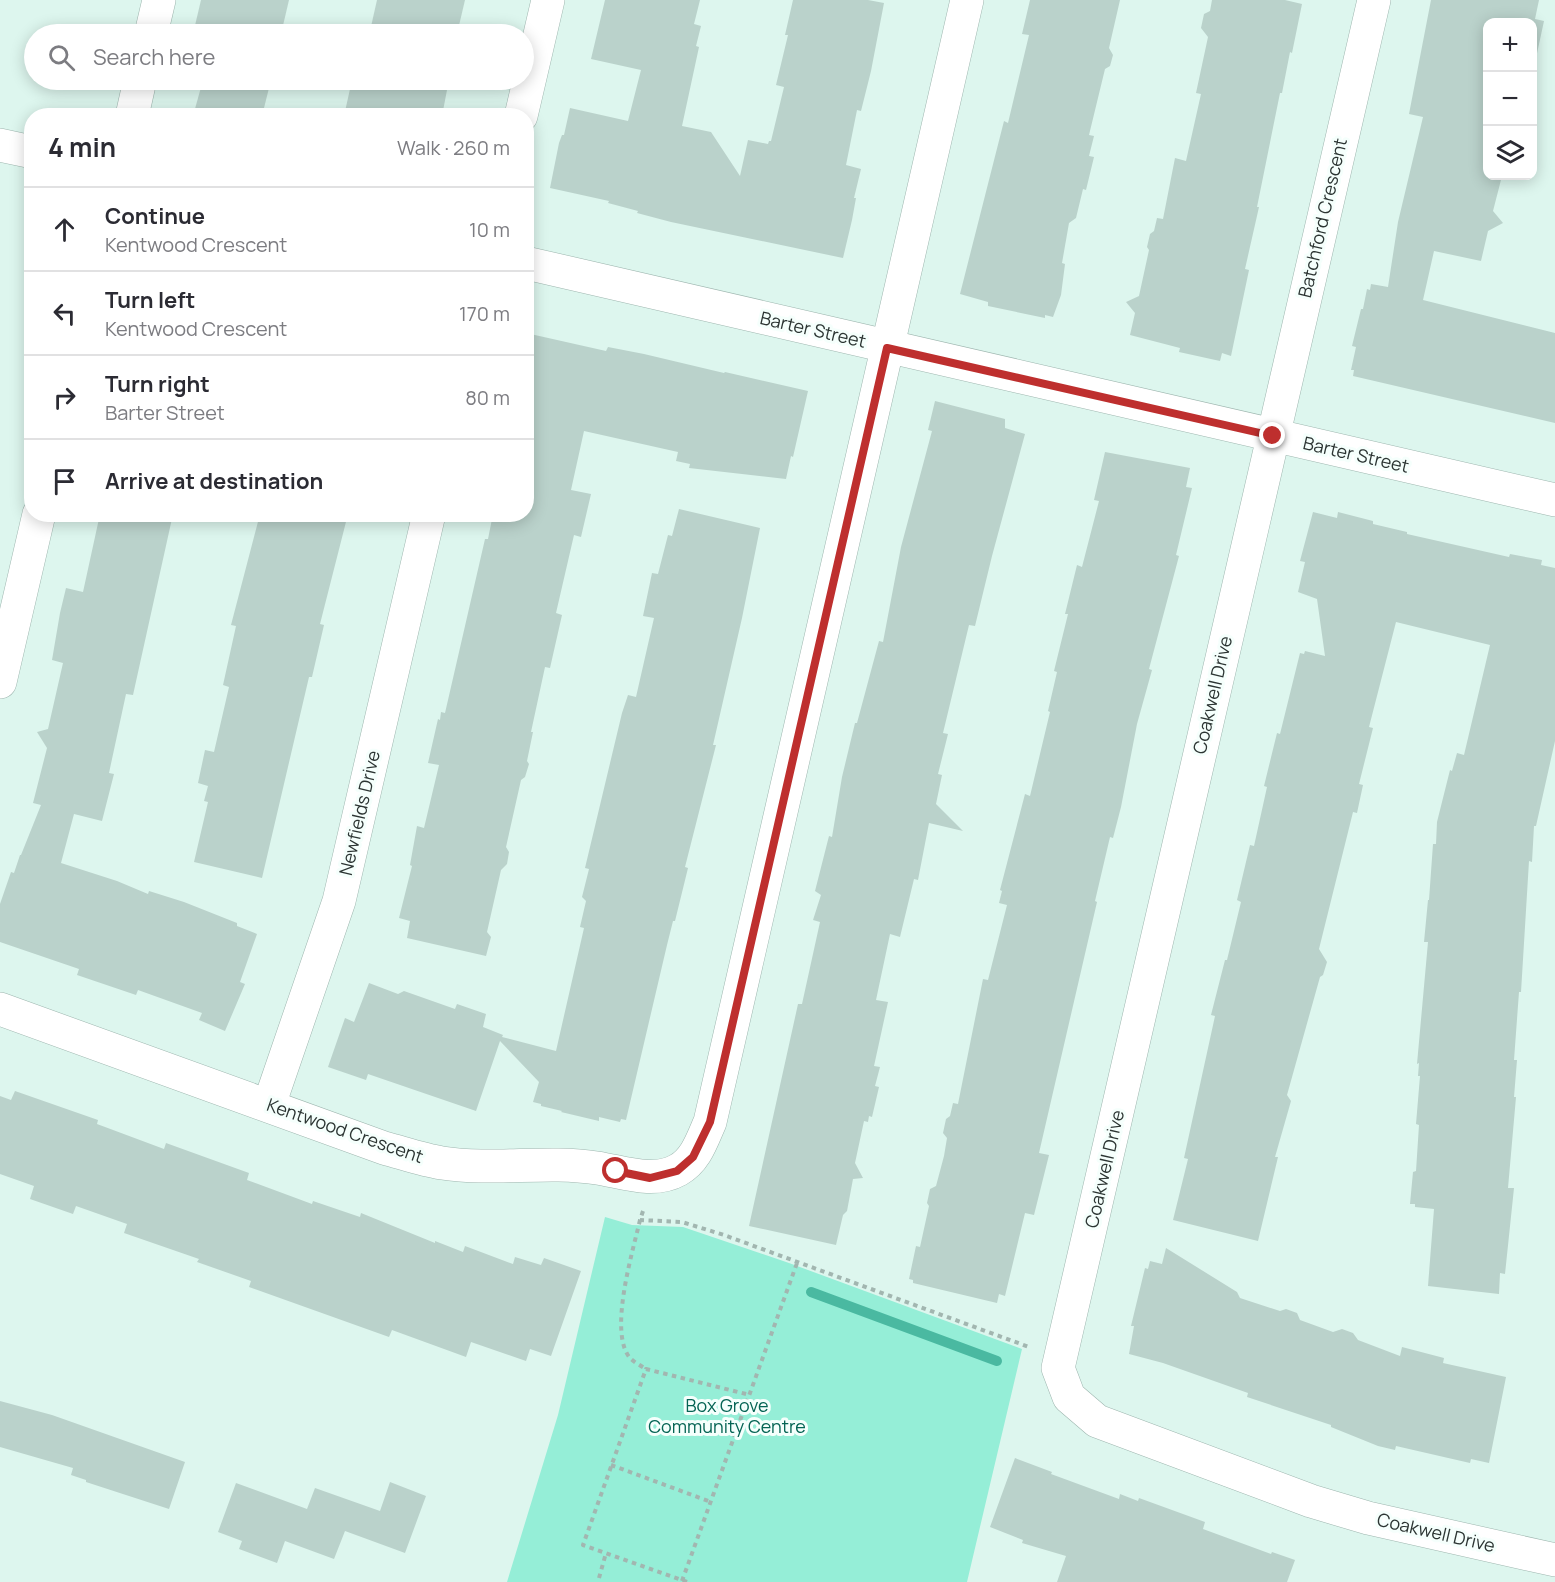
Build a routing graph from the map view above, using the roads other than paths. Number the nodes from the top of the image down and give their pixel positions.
1 (159, 0) edge
2 (548, 0) edge
3 (967, 0) edge
4 (1374, 0) edge
5 (153, 24) edge
6 (534, 60) edge
7 (138, 90) edge
8 (527, 90) edge
9 (134, 108) edge
10 (523, 108) edge
11 (0, 145) edge
12 (24, 150) edge
13 (534, 265) edge
14 (887, 348) junction
15 (1273, 436) junction
16 (1555, 500) edge
17 (37, 522) edge
18 (427, 522) edge
19 (0, 682) edge
20 (0, 1009) edge
21 (269, 1105) junction
22 (1555, 1562) edge
23 (1551, 1582) edge

1 - 5 street
2 - 6 street
3 - 14 street
4 - 15 street, Batchford Crescent
7 - 9 street
8 - 10 street
11 - 12 street
13 - 14 street, Barter Street
14 - 15 street, Barter Street
14 - 21 street, Kentwood Crescent
15 - 16 street, Barter Street
15 - 22 street, Coakwell Drive
17 - 19 street
18 - 21 street, Newfields Drive
20 - 21 street, Kentwood Crescent
22 - 23 street

